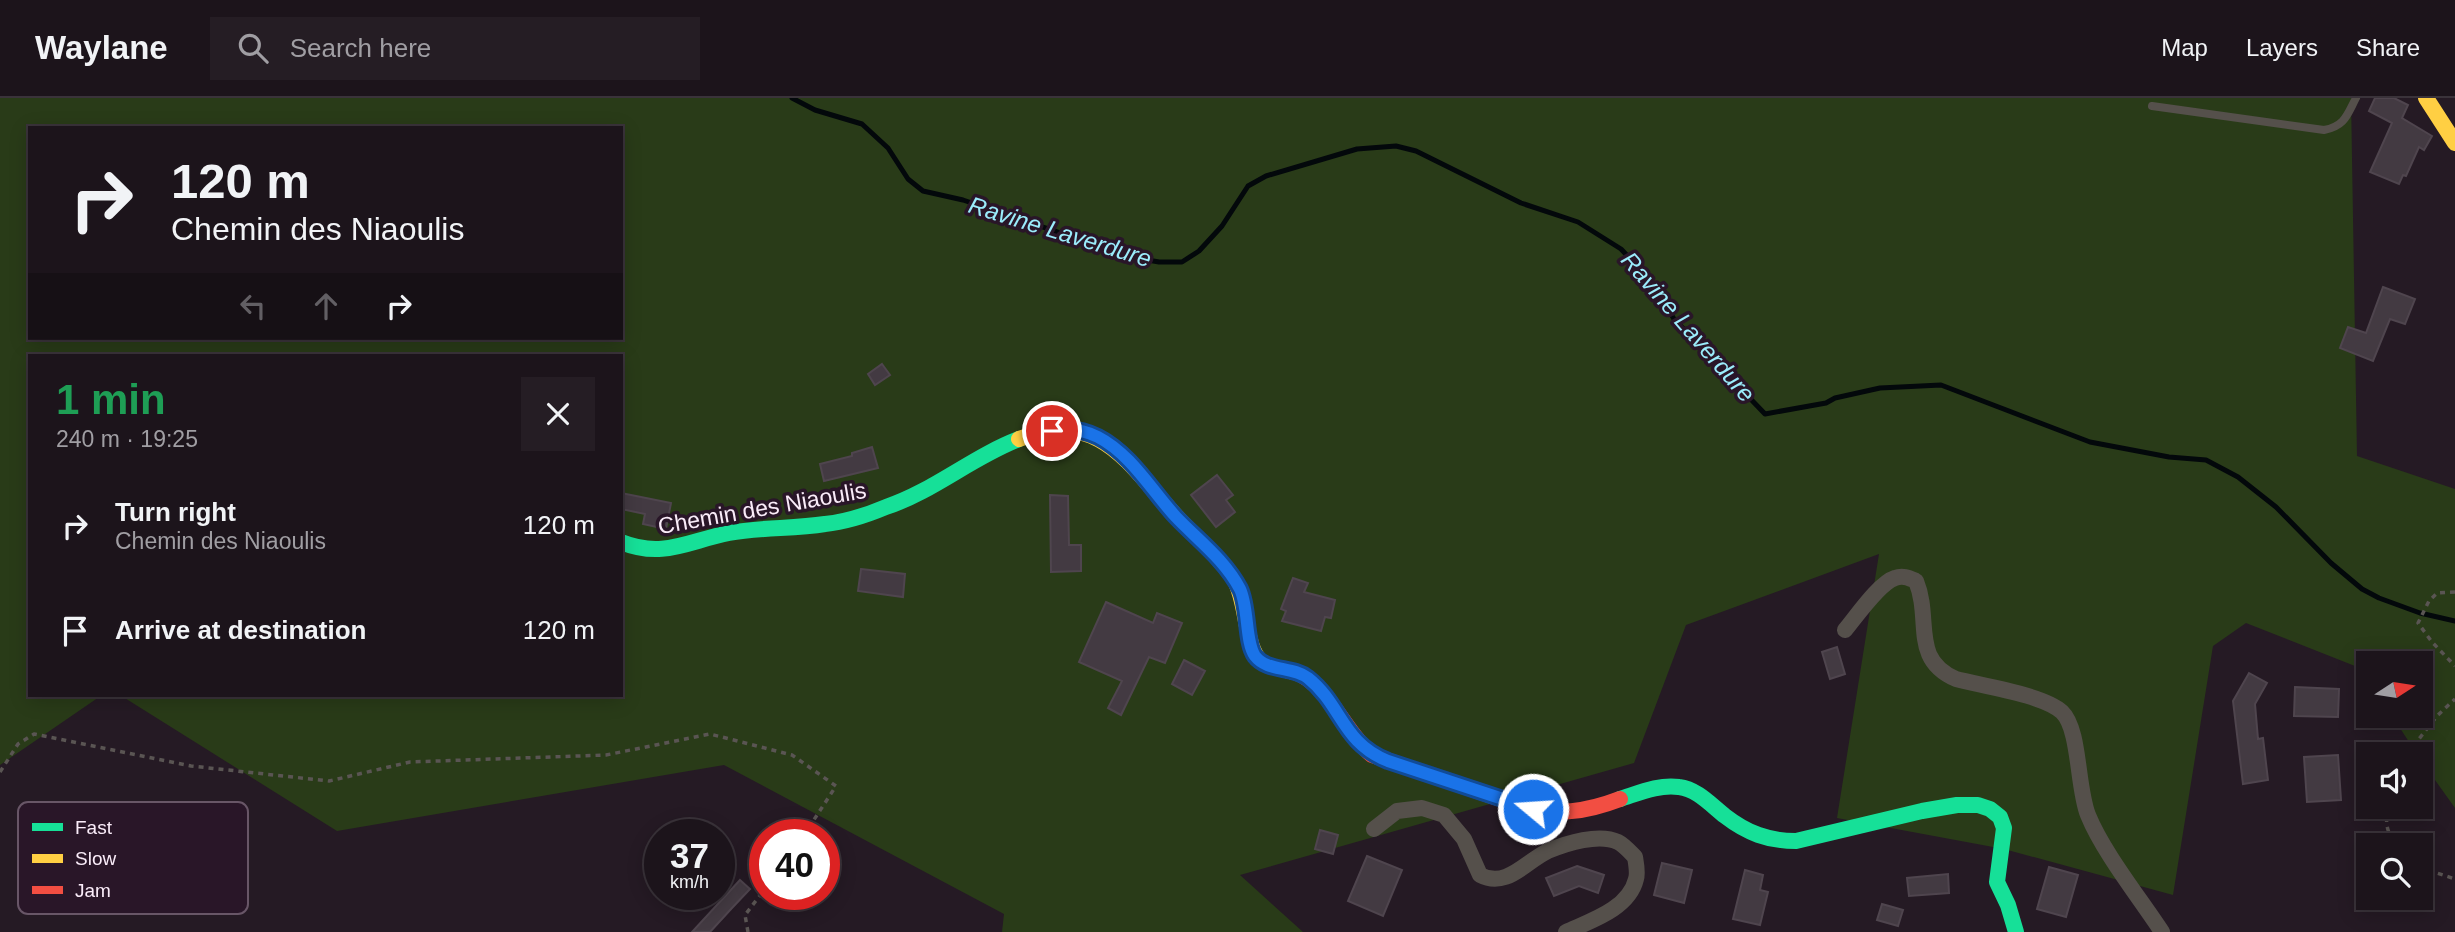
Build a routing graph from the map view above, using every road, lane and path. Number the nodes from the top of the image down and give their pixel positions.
1 (2356, 98) edge
2 (2426, 98) edge
3 (2152, 106) dead end
4 (2455, 143) edge
5 (623, 543) edge
6 (2455, 592) edge
7 (1845, 630) dead end
8 (2455, 666) edge
9 (2455, 699) edge
10 (2417, 742) edge
11 (0, 772) edge
12 (814, 819) edge
13 (1374, 830) dead end
14 (2433, 871) edge
15 (2455, 878) edge
16 (749, 910) edge
17 (748, 932) edge
18 (1566, 932) edge
19 (2015, 932) edge
20 (2162, 932) edge

1 - 3 lane
2 - 4 street
5 - 19 street, Chemin des Niaoulis
6 - 8 path
7 - 20 street
9 - 10 path
11 - 12 path
13 - 18 street
14 - 15 path
16 - 17 path

